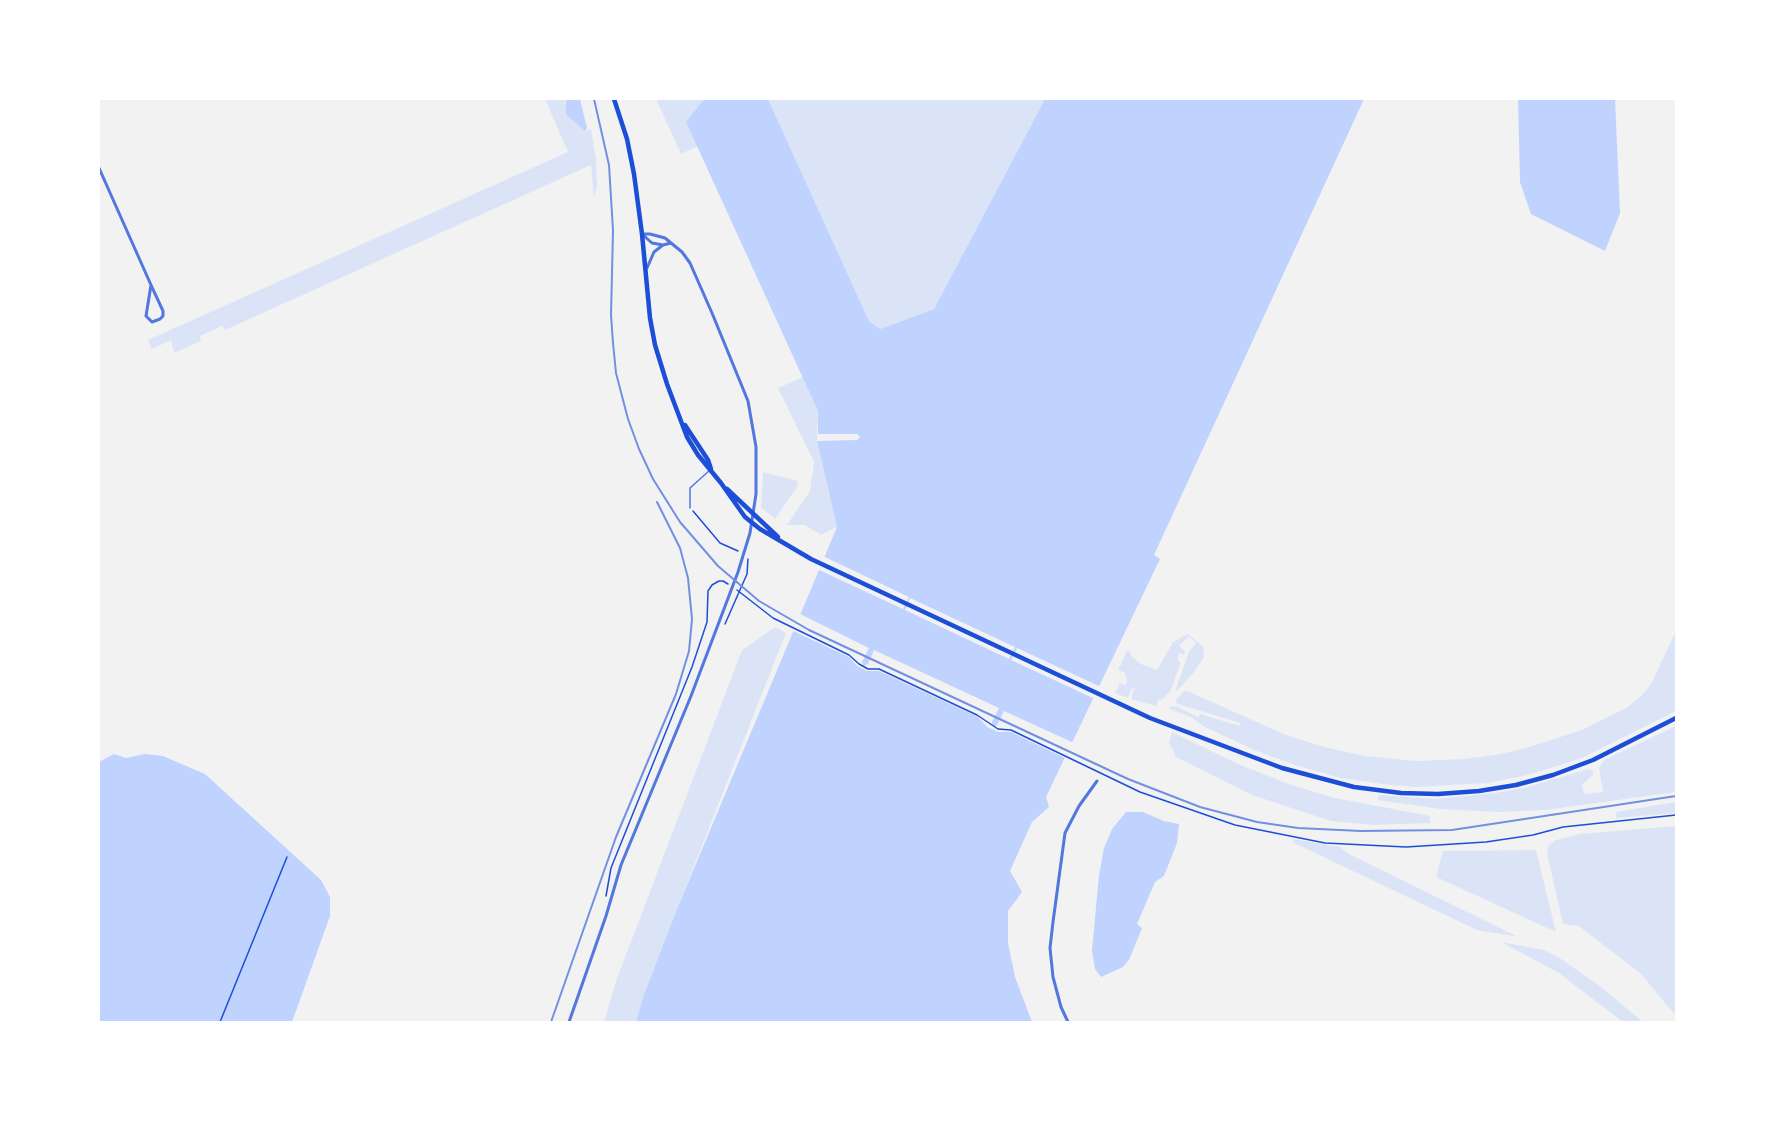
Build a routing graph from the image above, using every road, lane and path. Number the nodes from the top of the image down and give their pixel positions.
1 (614, 99) edge
2 (99, 168) edge
3 (642, 234) junction
4 (670, 243) junction
5 (663, 245) junction
6 (645, 272) junction
7 (151, 285) junction
8 (711, 470) junction
9 (690, 508) joint
10 (742, 553) dead end
11 (747, 556) dead end
12 (707, 622) junction
13 (713, 624) dead end
14 (722, 626) dead end
15 (1676, 718) edge
16 (1097, 781) dead end
17 (1676, 816) edge
18 (287, 857) dead end
19 (610, 901) junction
20 (220, 1022) edge
21 (569, 1022) edge
22 (1068, 1022) edge

1 - 3 main road
2 - 7 street
3 - 4 street
3 - 5 street
3 - 6 main road
4 - 5 street
4 - 19 street
5 - 6 street
6 - 8 main road
7 - 7 street
8 - 9 lane
8 - 15 main road
9 - 10 path
11 - 14 path
12 - 13 path
12 - 17 path
12 - 19 path
16 - 22 street
18 - 20 path
19 - 21 street

